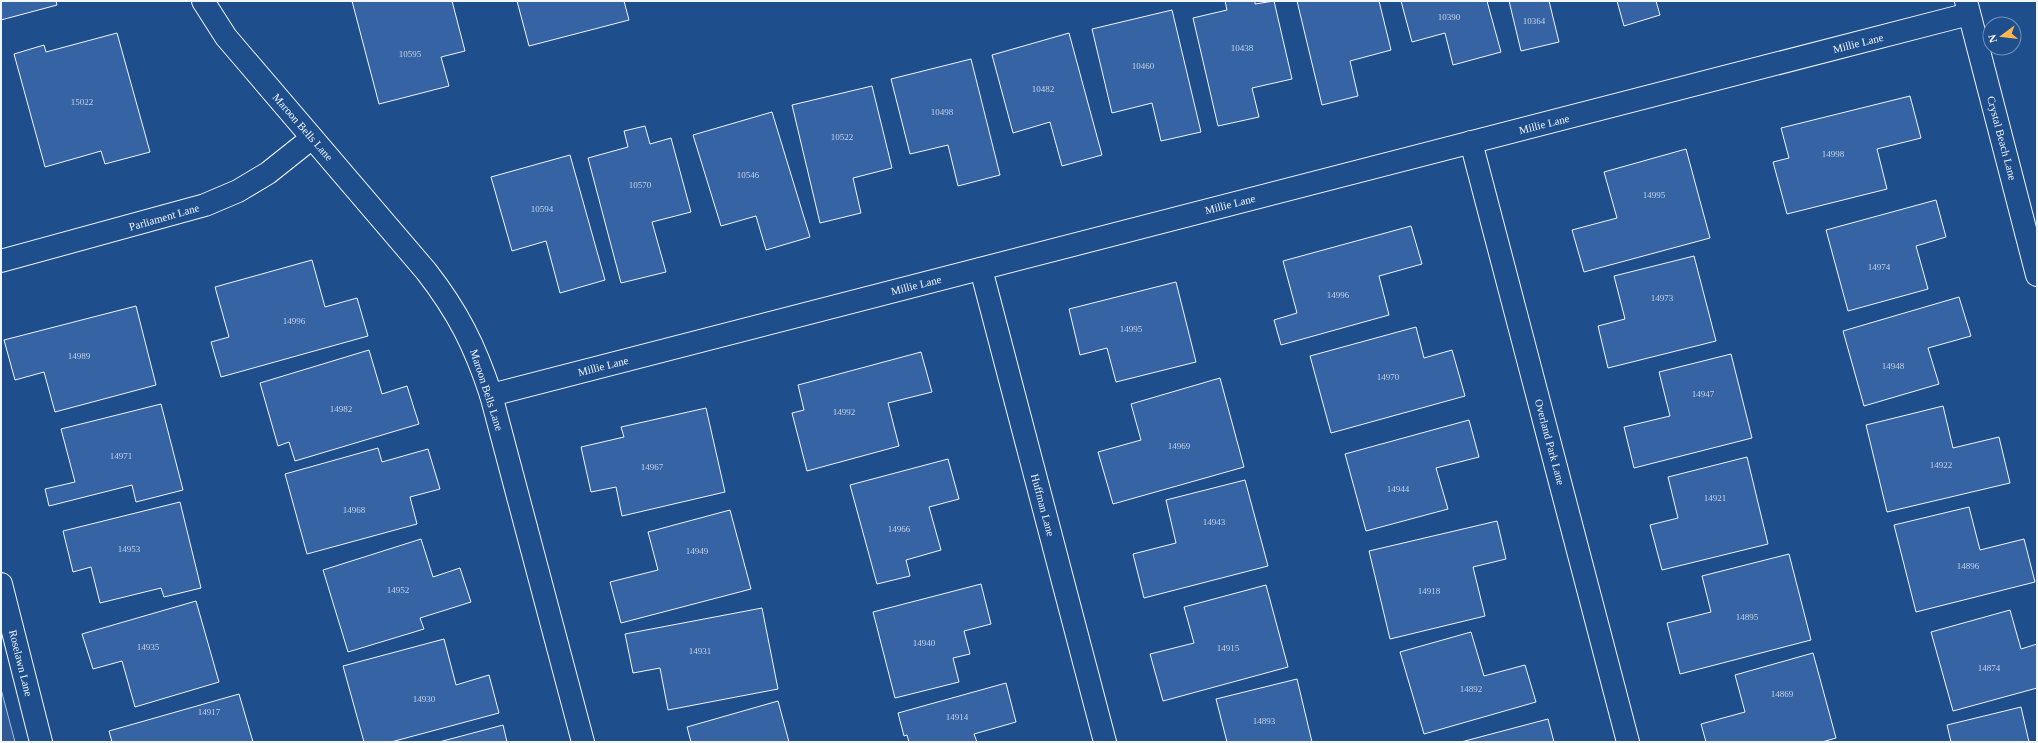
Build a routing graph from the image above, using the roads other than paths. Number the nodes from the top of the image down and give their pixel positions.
1 (203, 1) edge
2 (1968, 8) edge
3 (312, 138) junction
4 (1472, 142) junction
5 (1, 261) edge
6 (981, 269) junction
7 (2037, 275) edge
8 (491, 395) junction
9 (1, 584) edge
10 (41, 742) edge
11 (583, 742) edge
12 (1105, 742) edge
13 (1628, 742) edge

1 - 3 street, Maroon Bells Lane
2 - 4 street, Millie Lane
2 - 7 street, Crystal Beach Lane
3 - 5 street, Parliament Lane
3 - 8 street, Maroon Bells Lane
4 - 6 street, Millie Lane
4 - 13 street, Overland Park Lane
6 - 8 street, Millie Lane
6 - 12 street, Huffman Lane
8 - 11 street, Maroon Bells Lane
9 - 10 street, Roselawn Lane

